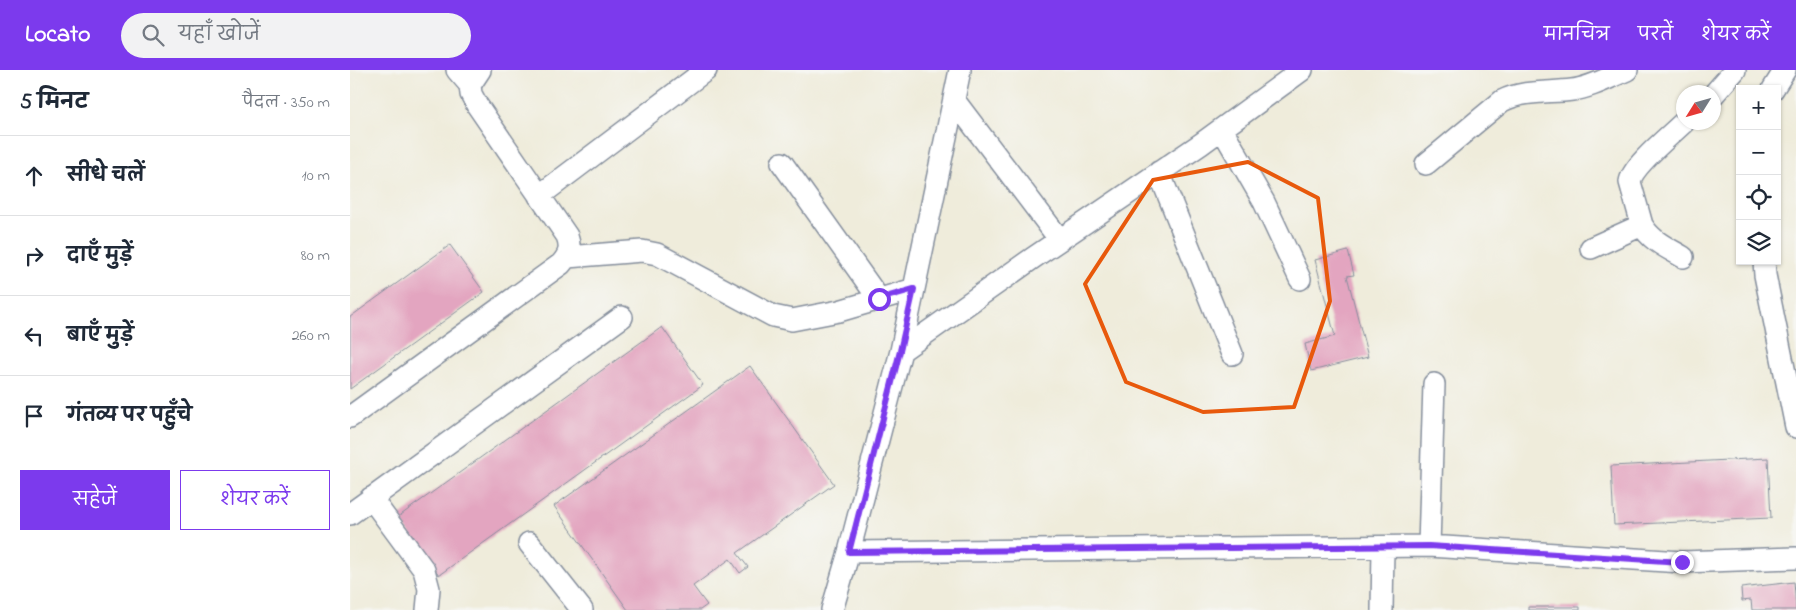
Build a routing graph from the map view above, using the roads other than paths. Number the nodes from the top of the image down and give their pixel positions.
1 (706, 70) edge
2 (960, 70) edge
3 (1302, 70) edge
4 (1627, 70) edge
5 (1735, 70) edge
6 (1785, 70) edge
7 (469, 75) edge
8 (1776, 85) edge
9 (1721, 86) edge
10 (954, 100) junction
11 (1222, 129) junction
12 (1676, 130) edge
13 (782, 163) dead end
14 (1426, 164) dead end
15 (1159, 172) junction
16 (539, 196) junction
17 (1642, 225) junction
18 (1060, 240) junction
19 (1591, 248) dead end
20 (567, 257) junction
21 (1684, 257) dead end
22 (1764, 265) edge
23 (1300, 279) dead end
24 (914, 289) junction
25 (879, 299) junction
26 (622, 317) dead end
27 (900, 351) junction
28 (1232, 354) dead end
29 (1434, 384) dead end
30 (350, 417) edge
31 (1796, 427) edge
32 (371, 498) junction
33 (350, 514) edge
34 (529, 544) dead end
35 (1429, 546) junction
36 (1383, 547) junction
37 (849, 552) junction
38 (1796, 558) edge
39 (427, 610) edge
40 (582, 610) edge
41 (832, 610) edge
42 (1382, 610) edge

1 - 16 street
2 - 10 street
3 - 11 street
4 - 14 street
5 - 9 street
6 - 8 street
7 - 16 street
10 - 18 street
10 - 24 street
11 - 15 street
11 - 23 street
12 - 17 street
13 - 25 street
15 - 18 street
15 - 28 street
16 - 20 street
17 - 19 street
17 - 21 street
18 - 27 street
20 - 25 street
20 - 30 street
22 - 31 street
24 - 25 street
24 - 27 street
26 - 32 street
27 - 37 street
29 - 35 street
32 - 33 street
32 - 39 street
34 - 40 street
35 - 36 street
35 - 38 street
36 - 37 street
36 - 42 street
37 - 41 street

